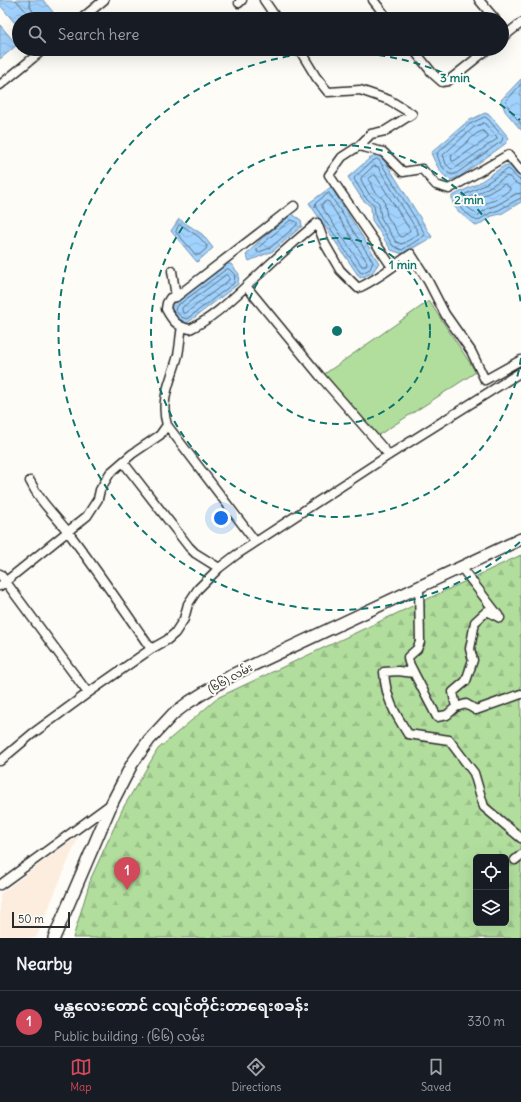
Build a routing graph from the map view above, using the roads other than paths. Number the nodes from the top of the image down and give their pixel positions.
1 (104, 0) edge
2 (264, 0) edge
3 (373, 0) edge
4 (479, 0) edge
5 (89, 12) edge
6 (272, 12) edge
7 (382, 12) edge
8 (489, 12) edge
9 (521, 23) edge
10 (509, 30) edge
11 (35, 56) edge
12 (302, 56) edge
13 (419, 56) edge
14 (479, 56) edge
15 (0, 85) edge
16 (359, 146) junction
17 (521, 171) edge
18 (294, 206) dead end
19 (392, 267) junction
20 (172, 271) dead end
21 (246, 286) junction
22 (176, 297) junction
23 (182, 327) junction
24 (521, 360) edge
25 (521, 372) edge
26 (167, 425) junction
27 (389, 455) junction
28 (123, 462) junction
29 (30, 481) dead end
30 (67, 531) junction
31 (521, 539) edge
32 (255, 542) junction
33 (461, 567) junction
34 (219, 568) junction
35 (0, 574) edge
36 (3, 584) edge
37 (419, 586) junction
38 (151, 649) junction
39 (414, 673) junction
40 (88, 693) junction
41 (521, 694) edge
42 (456, 707) junction
43 (0, 761) edge
44 (112, 803) junction
45 (521, 838) edge
46 (0, 885) edge
47 (54, 938) edge

1 - 5 street
2 - 6 street
3 - 7 street
4 - 8 street
9 - 10 street
11 - 15 street
12 - 16 street
13 - 14 street
16 - 17 street
16 - 19 street
18 - 22 street
19 - 21 street
19 - 24 street
20 - 22 street
21 - 23 street
21 - 27 street
22 - 23 street
23 - 26 street
25 - 27 street
26 - 28 street
26 - 32 street
27 - 32 street
28 - 30 street
28 - 34 street
29 - 30 street
30 - 36 street
30 - 38 street
31 - 33 street, (၆၆) လမ်း
32 - 34 street
33 - 37 street, (၆၆) လမ်း
33 - 42 street
34 - 38 street
35 - 36 street
36 - 40 street
37 - 39 street
37 - 44 street, (၆၆) လမ်း
38 - 40 street
39 - 42 street
39 - 45 street
40 - 43 street
41 - 42 street
44 - 46 street
44 - 47 street, (၆၆) လမ်း

